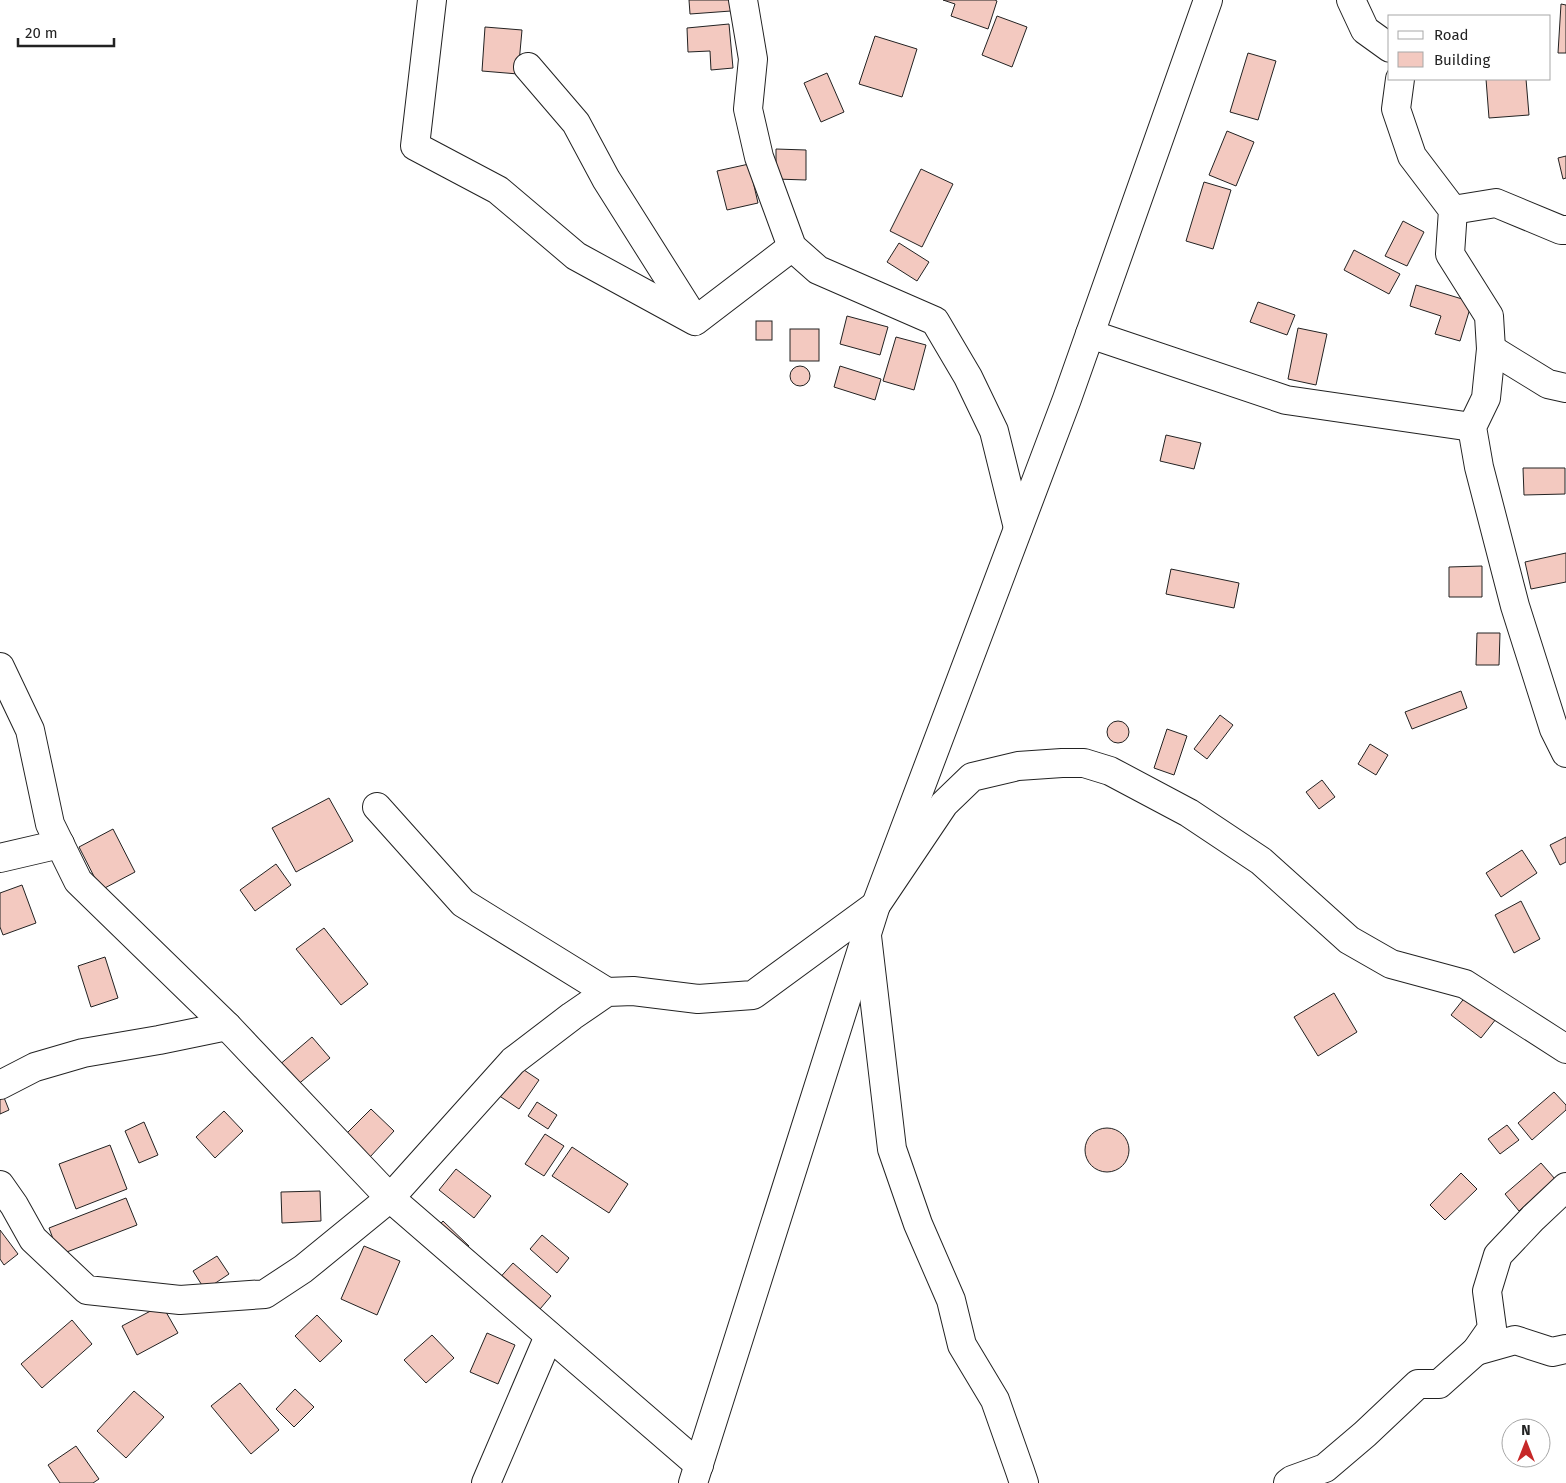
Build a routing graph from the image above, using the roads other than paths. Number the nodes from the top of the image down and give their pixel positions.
1 (432, 0) edge
2 (743, 0) edge
3 (1208, 0) edge
4 (1332, 0) edge
5 (1350, 0) edge
6 (1365, 30) junction
7 (1388, 47) edge
8 (528, 67) dead end
9 (1400, 80) edge
10 (1453, 210) junction
11 (1566, 230) edge
12 (792, 247) junction
13 (695, 320) junction
14 (1090, 334) junction
15 (1491, 349) junction
16 (1566, 388) edge
17 (1472, 427) junction
18 (1018, 528) junction
19 (0, 667) edge
20 (1566, 753) edge
21 (377, 807) dead end
22 (60, 844) junction
23 (0, 858) edge
24 (876, 906) junction
25 (867, 936) junction
26 (607, 992) junction
27 (227, 1026) junction
28 (1566, 1049) edge
29 (0, 1085) edge
30 (0, 1185) edge
31 (1566, 1187) edge
32 (390, 1198) junction
33 (549, 1336) junction
34 (1566, 1350) edge
35 (1476, 1351) junction
36 (696, 1474) edge
37 (486, 1483) edge
38 (1024, 1483) edge
39 (1288, 1483) edge

1 - 13 street
2 - 12 street
3 - 14 street
4 - 6 street
5 - 6 street
6 - 7 street
8 - 13 street
9 - 10 street
10 - 11 street
10 - 15 street
12 - 13 street
12 - 18 street
14 - 17 street
14 - 18 street
15 - 16 street
15 - 17 street
17 - 20 street
18 - 24 street
19 - 22 street
21 - 26 street
22 - 23 street
22 - 27 street
24 - 25 street
24 - 26 street
24 - 28 street
25 - 36 street
25 - 38 street
26 - 32 street
27 - 29 street
27 - 32 street
30 - 32 street
31 - 35 street
32 - 33 street
33 - 36 street
33 - 37 street
34 - 35 street
35 - 39 street

